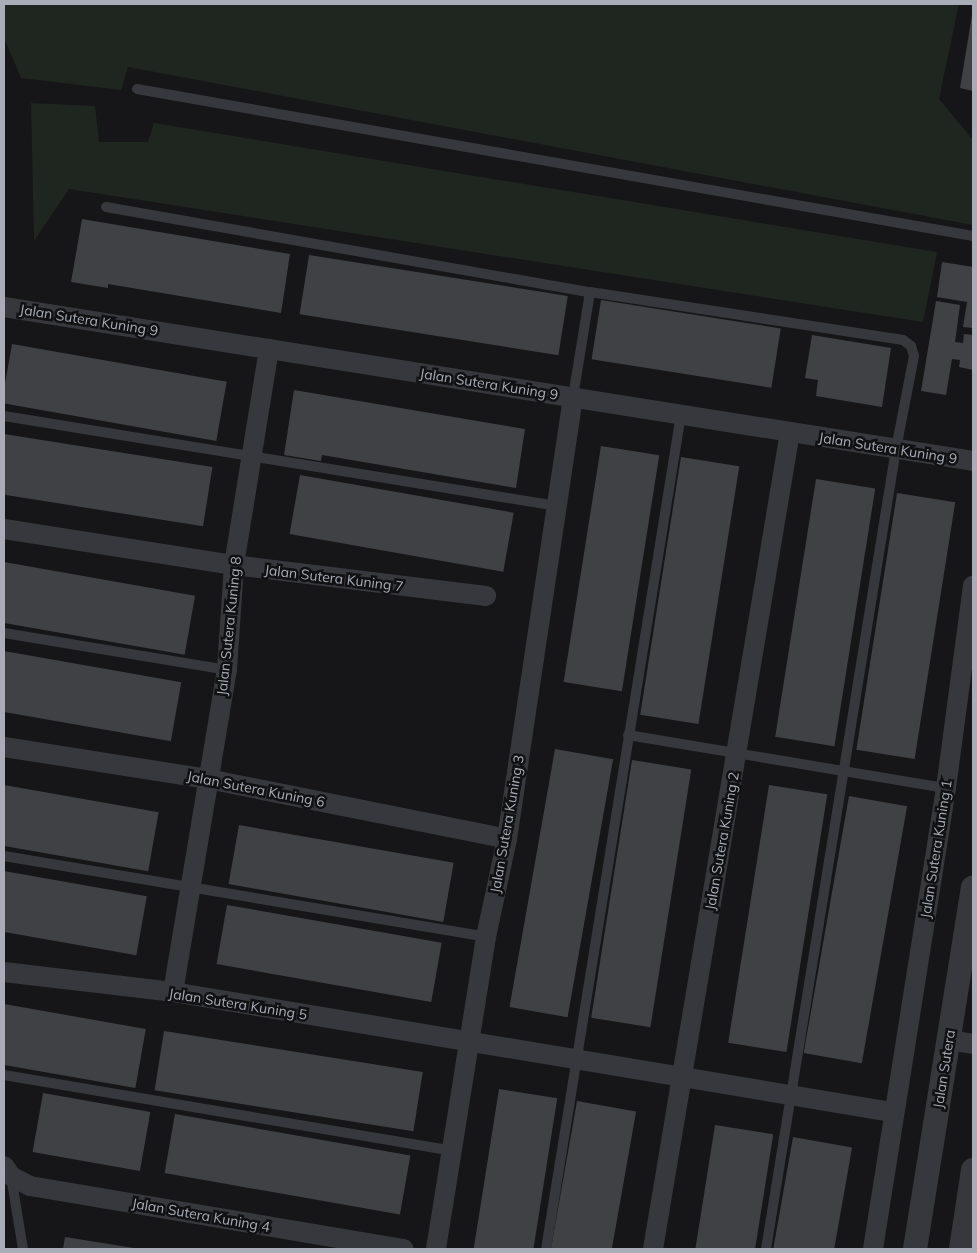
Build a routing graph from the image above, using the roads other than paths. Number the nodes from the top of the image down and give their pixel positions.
1 (137, 90) dead end
2 (106, 208) dead end
3 (973, 236) edge
4 (590, 292) junction
5 (4, 306) edge
6 (268, 349) junction
7 (573, 397) junction
8 (681, 415) junction
9 (4, 416) edge
10 (790, 432) junction
11 (896, 449) junction
12 (252, 456) junction
13 (973, 461) edge
14 (557, 506) junction
15 (4, 529) edge
16 (234, 566) junction
17 (973, 586) edge
18 (486, 596) dead end
19 (4, 633) edge
20 (227, 670) junction
21 (628, 735) junction
22 (4, 747) edge
23 (737, 751) junction
24 (844, 770) junction
25 (208, 779) junction
26 (946, 788) junction
27 (507, 839) junction
28 (4, 856) edge
29 (189, 888) junction
30 (973, 888) edge
31 (486, 937) junction
32 (4, 972) edge
33 (173, 992) junction
34 (949, 1040) junction
35 (472, 1042) junction
36 (973, 1044) edge
37 (576, 1059) junction
38 (4, 1075) edge
39 (682, 1077) junction
40 (792, 1096) junction
41 (892, 1112) junction
42 (454, 1151) junction
43 (973, 1170) edge
44 (7, 1171) edge
45 (23, 1249) edge
46 (404, 1249) edge
47 (436, 1249) edge
48 (546, 1249) edge
49 (653, 1249) edge
50 (766, 1249) edge
51 (873, 1249) edge
52 (914, 1249) edge
53 (960, 1249) edge

1 - 3 lane
2 - 4 lane
4 - 7 lane
4 - 11 lane
5 - 6 street, Jalan Sutera Kuning 9
6 - 7 street, Jalan Sutera Kuning 9
6 - 12 street, Jalan Sutera Kuning 8
7 - 8 street, Jalan Sutera Kuning 9
7 - 14 street, Jalan Sutera Kuning 3
8 - 10 street, Jalan Sutera Kuning 9
8 - 21 lane
9 - 12 lane
10 - 11 street, Jalan Sutera Kuning 9
10 - 23 street, Jalan Sutera Kuning 2
11 - 13 street, Jalan Sutera Kuning 9
11 - 24 lane
12 - 14 lane
12 - 16 street, Jalan Sutera Kuning 8
14 - 27 street, Jalan Sutera Kuning 3
15 - 16 street, Jalan Sutera Kuning 7
16 - 18 street, Jalan Sutera Kuning 7
16 - 20 street, Jalan Sutera Kuning 8
17 - 26 street, Jalan Sutera Kuning 1
19 - 20 lane
20 - 25 street, Jalan Sutera Kuning 8
21 - 23 lane
21 - 37 lane
22 - 25 street, Jalan Sutera Kuning 6
23 - 24 lane
23 - 39 street, Jalan Sutera Kuning 2
24 - 26 lane
24 - 40 lane
25 - 27 street, Jalan Sutera Kuning 6
25 - 29 street, Jalan Sutera Kuning 8
26 - 41 street, Jalan Sutera Kuning 1
27 - 31 street, Jalan Sutera Kuning 3
28 - 29 lane
29 - 31 lane
29 - 33 street, Jalan Sutera Kuning 8
30 - 34 street, Jalan Sutera
31 - 35 street, Jalan Sutera Kuning 3
32 - 33 street, Jalan Sutera Kuning 5
33 - 35 street, Jalan Sutera Kuning 5
34 - 36 street
34 - 52 street, Jalan Sutera
35 - 37 street, Jalan Sutera Kuning 5
35 - 42 street, Jalan Sutera Kuning 3
37 - 39 street, Jalan Sutera Kuning 5
37 - 48 lane
38 - 42 lane
39 - 40 street
39 - 49 street, Jalan Sutera Kuning 2
40 - 41 street
40 - 50 lane
41 - 51 street, Jalan Sutera Kuning 1
42 - 47 street, Jalan Sutera Kuning 3
43 - 53 street
44 - 45 lane
44 - 46 street, Jalan Sutera Kuning 4

